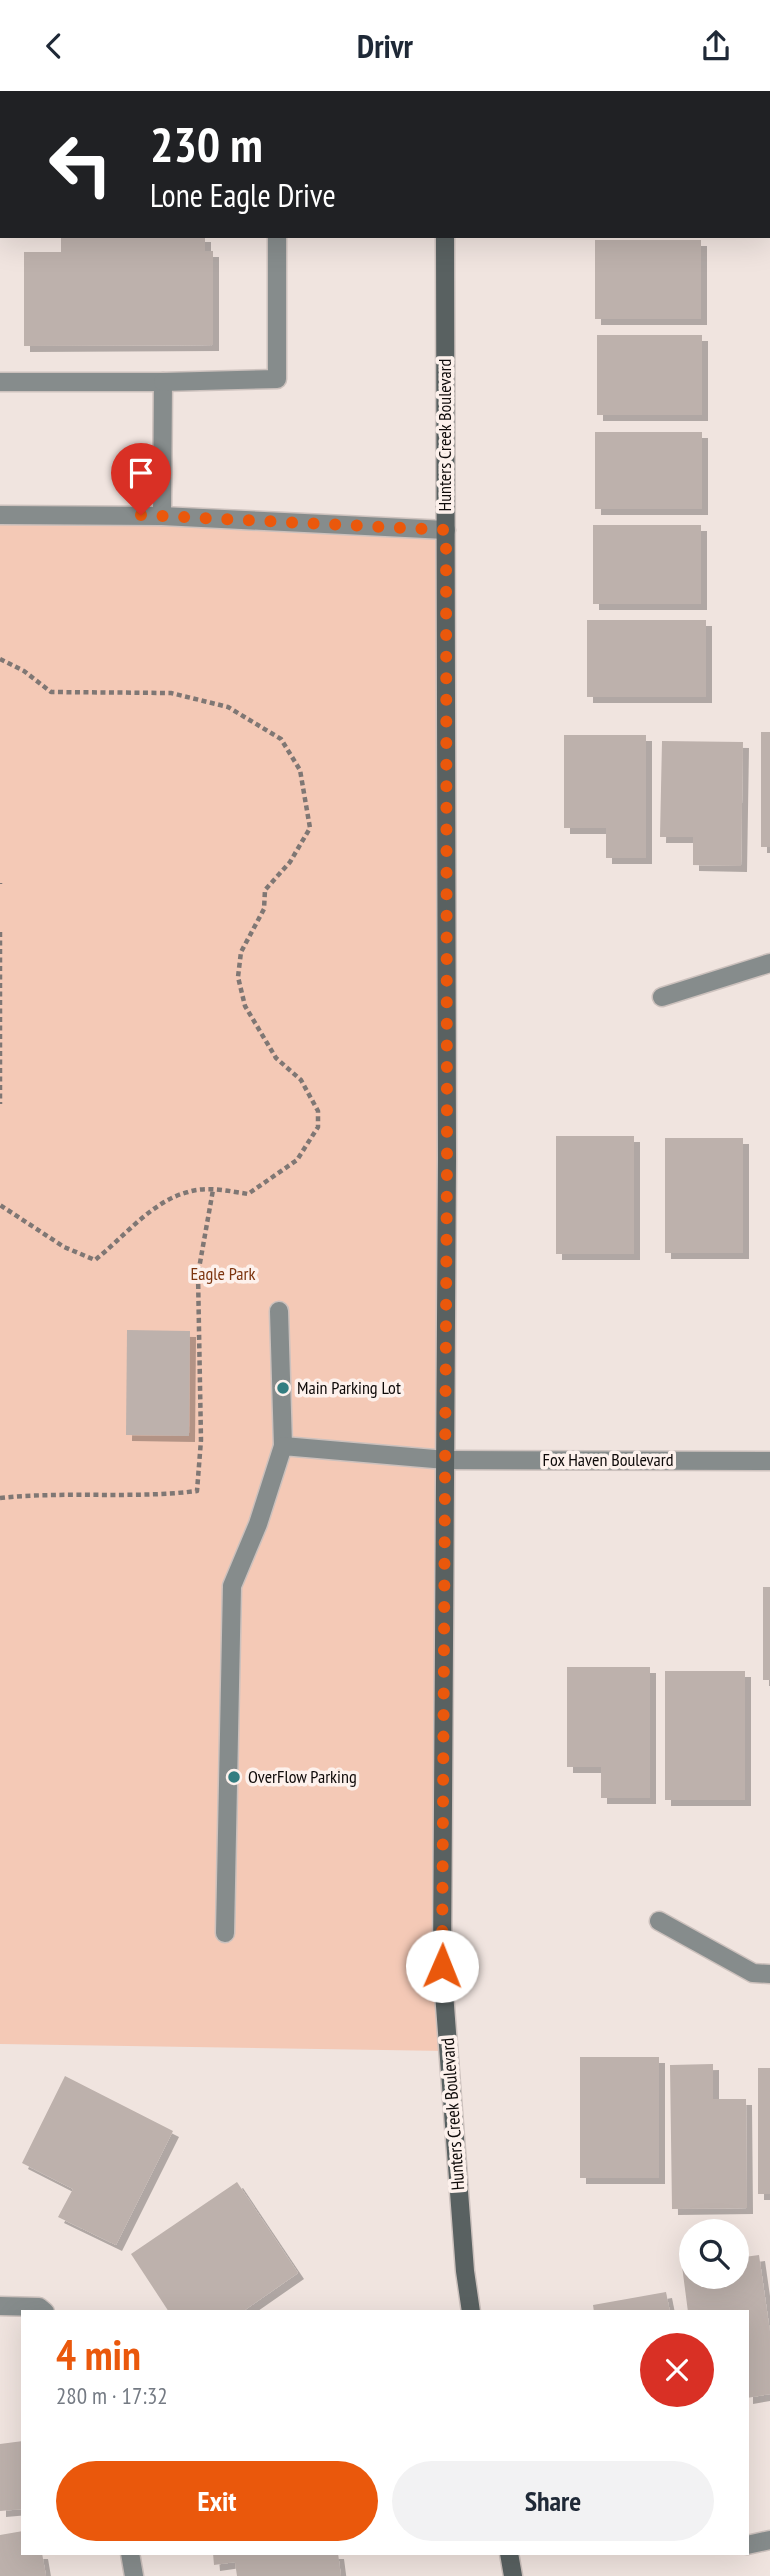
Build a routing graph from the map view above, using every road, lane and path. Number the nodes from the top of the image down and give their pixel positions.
1 (277, 238) edge
2 (445, 238) edge
3 (0, 382) edge
4 (163, 382) junction
5 (0, 515) edge
6 (162, 516) junction
7 (446, 530) junction
8 (0, 659) edge
9 (0, 932) edge
10 (770, 963) edge
11 (662, 997) dead end
12 (0, 1104) edge
13 (213, 1190) junction
14 (0, 1205) edge
15 (279, 1311) dead end
16 (283, 1446) junction
17 (446, 1460) junction
18 (770, 1461) edge
19 (0, 1498) edge
20 (659, 1921) dead end
21 (225, 1933) dead end
22 (770, 1974) edge
23 (0, 2307) edge
24 (43, 2310) edge
25 (471, 2310) edge
26 (770, 2540) edge
27 (749, 2545) edge
28 (130, 2555) edge
29 (509, 2555) edge
30 (134, 2576) edge
31 (513, 2576) edge

1 - 4 street
2 - 7 street, Hunters Creek Boulevard
3 - 4 street
4 - 6 street
5 - 6 street
6 - 7 street
7 - 17 street, Hunters Creek Boulevard
8 - 13 path
9 - 12 path
10 - 11 street
13 - 14 path
13 - 19 path
15 - 16 street
16 - 17 street, Fox Haven Boulevard
16 - 21 street
17 - 18 street, Fox Haven Boulevard
17 - 25 street, Hunters Creek Boulevard
20 - 22 street
23 - 24 street
26 - 27 street
28 - 30 street
29 - 31 street

